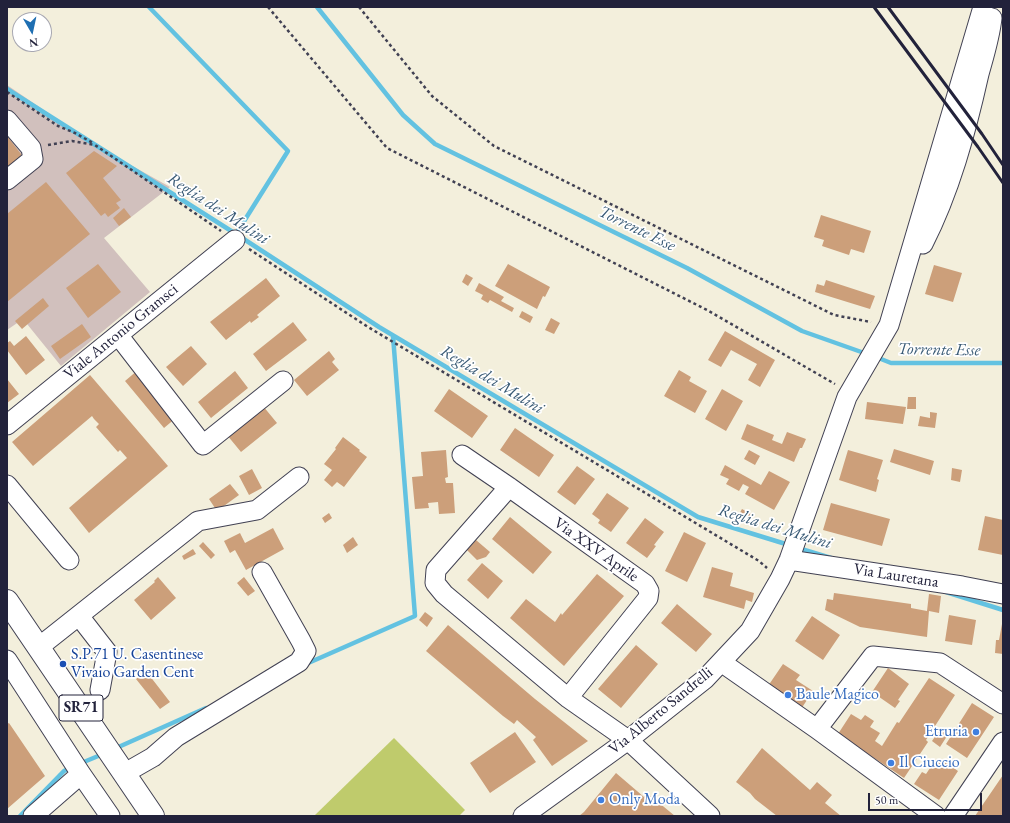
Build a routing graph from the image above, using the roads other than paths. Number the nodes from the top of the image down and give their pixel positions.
1 (983, 7) edge
2 (994, 7) edge
3 (7, 120) edge
4 (7, 180) edge
5 (235, 240) road end
6 (901, 288) junction
7 (118, 334) junction
8 (283, 381) dead end
9 (7, 425) edge
10 (462, 455) dead end
11 (299, 477) dead end
12 (7, 485) edge
13 (509, 487) junction
14 (69, 560) dead end
15 (789, 560) junction
16 (262, 572) dead end
17 (1003, 594) edge
18 (7, 601) edge
19 (79, 616) junction
20 (39, 648) junction
21 (7, 660) edge
22 (721, 662) junction
23 (100, 690) dead end
24 (568, 698) junction
25 (1003, 704) edge
26 (817, 729) junction
27 (628, 740) junction
28 (1003, 742) edge
29 (125, 773) junction
30 (81, 774) junction
31 (705, 814) edge
32 (33, 816) edge
33 (110, 816) edge
34 (153, 816) edge
35 (522, 816) edge
36 (936, 816) edge
37 (953, 816) edge

1 - 6 street
2 - 6 street
3 - 4 street
5 - 7 street, Viale Antonio Gramsci
6 - 15 street
7 - 8 street
7 - 9 street, Viale Antonio Gramsci
10 - 13 street, Via XXV Aprile
11 - 19 street
12 - 14 street
13 - 24 street
13 - 24 street, Via XXV Aprile
15 - 17 street, Via Lauretana
15 - 22 street
16 - 29 street
18 - 20 main road, SR71
19 - 20 street
19 - 23 street
20 - 29 main road, SR71
21 - 30 street
22 - 26 street, Via Alberto Sandrelli
22 - 27 street, Via Alberto Sandrelli
24 - 27 street
25 - 26 street
26 - 36 street, Via Alberto Sandrelli
27 - 31 street
27 - 35 street, Via Alberto Sandrelli
28 - 37 street
29 - 34 main road, SR71
30 - 32 street
30 - 33 street

